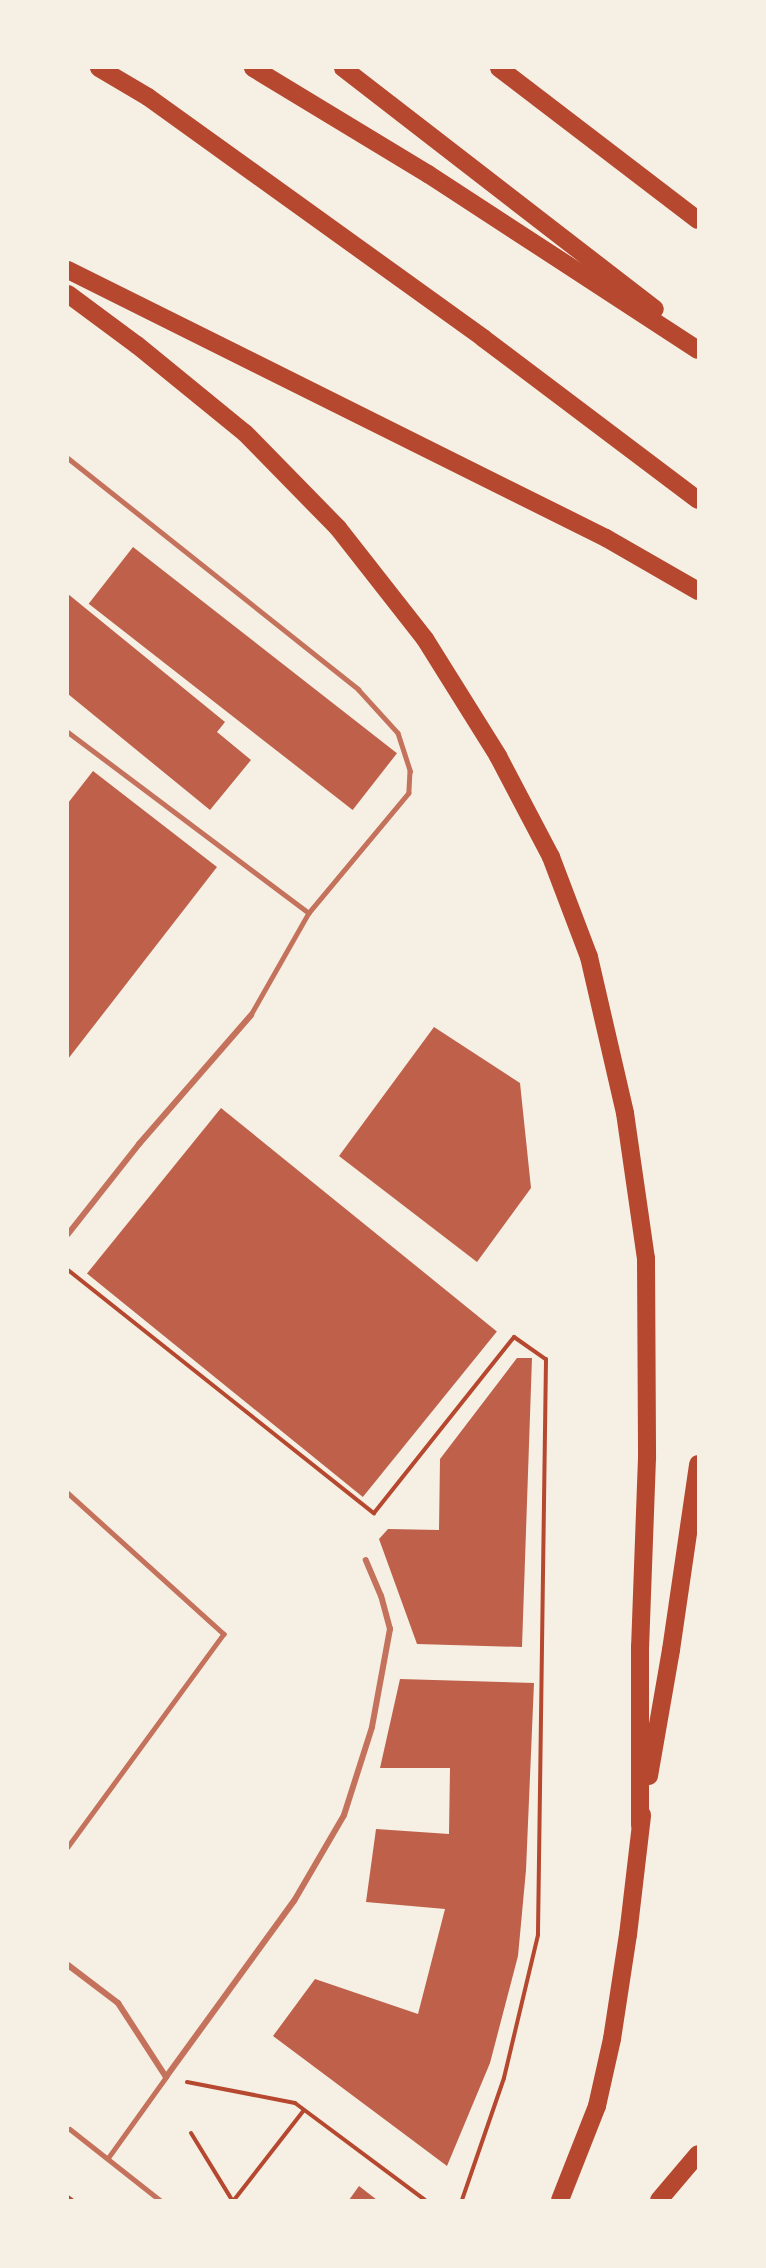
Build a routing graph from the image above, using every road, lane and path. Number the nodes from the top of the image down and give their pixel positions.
1 (99, 68) edge
2 (254, 68) edge
3 (343, 68) edge
4 (499, 68) edge
5 (699, 220) edge
6 (68, 270) edge
7 (68, 294) edge
8 (699, 343) edge
9 (699, 350) edge
10 (68, 458) edge
11 (699, 500) edge
12 (694, 589) edge
13 (68, 732) edge
14 (309, 914) junction
15 (251, 1015) joint
16 (68, 1234) edge
17 (68, 1270) edge
18 (699, 1464) edge
19 (68, 1493) edge
20 (366, 1560) dead end
21 (640, 1825) junction
22 (68, 1847) edge
23 (68, 1965) edge
24 (166, 2077) junction
25 (304, 2110) junction
26 (70, 2129) dead end
27 (191, 2133) dead end
28 (699, 2154) edge
29 (108, 2158) junction
30 (68, 2197) edge
31 (72, 2200) edge
32 (160, 2200) edge
33 (233, 2200) edge
34 (425, 2200) edge
35 (462, 2200) edge
36 (560, 2200) edge
37 (659, 2200) edge

1 - 11 highway
2 - 9 highway
3 - 8 highway
4 - 5 highway
6 - 12 highway
7 - 21 highway
10 - 14 lane
13 - 14 lane
14 - 15 lane
15 - 16 street
17 - 35 path
18 - 21 highway
19 - 22 lane
20 - 24 street
21 - 36 highway
23 - 24 street
24 - 25 path
24 - 29 lane
25 - 33 path
25 - 34 path
26 - 29 lane
27 - 33 path
28 - 37 highway
29 - 32 lane
30 - 31 path

